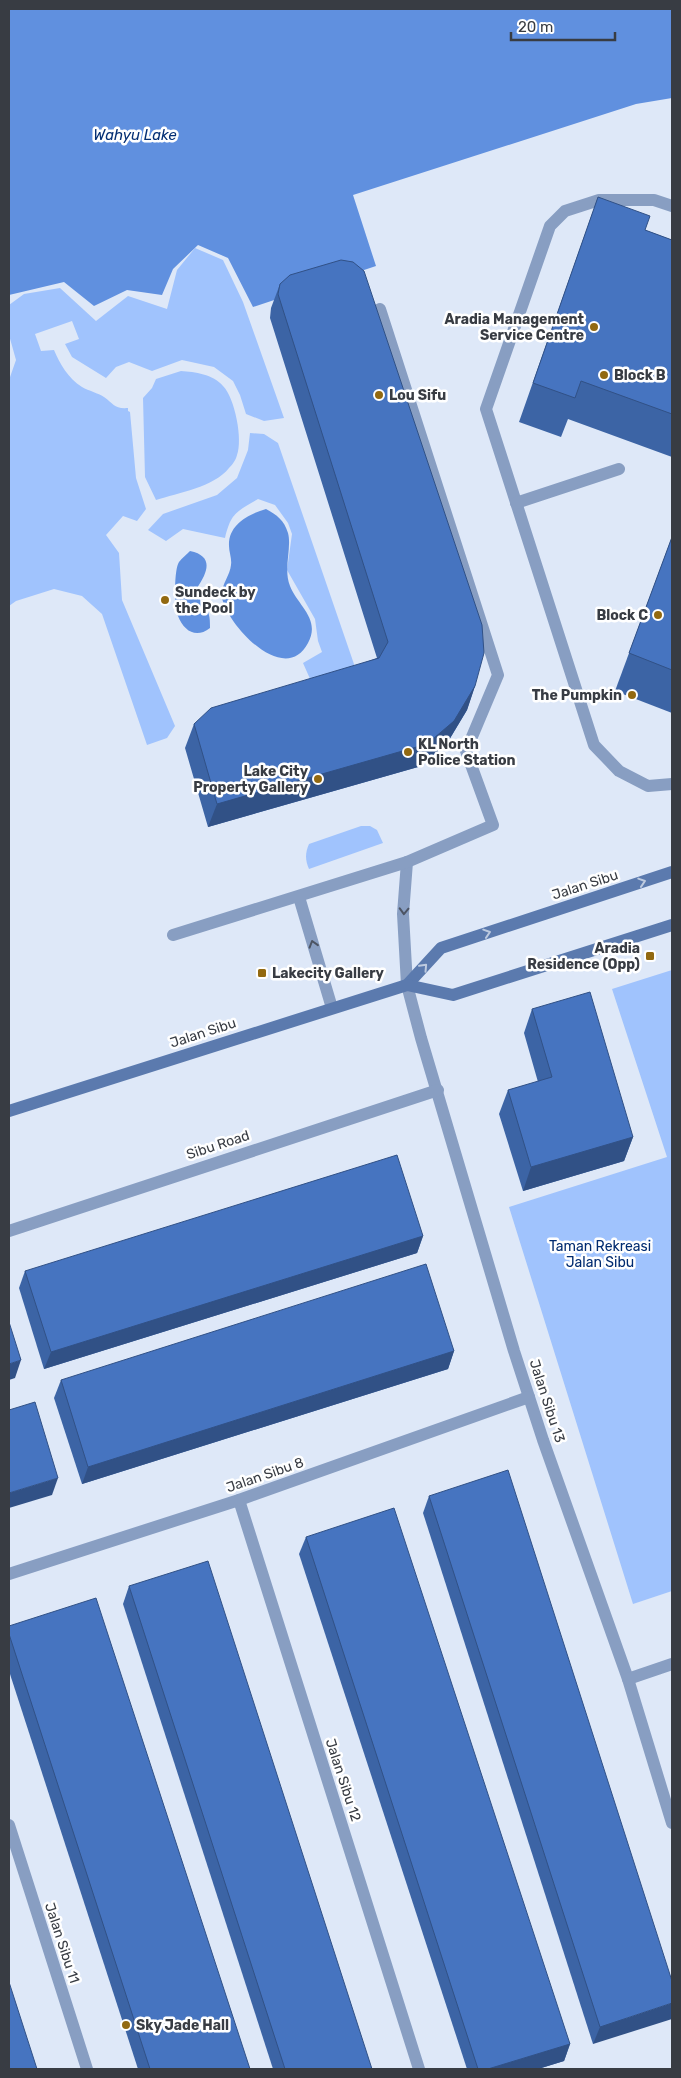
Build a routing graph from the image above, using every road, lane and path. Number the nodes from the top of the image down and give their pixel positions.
1 (672, 206) edge
2 (380, 309) dead end
3 (619, 469) dead end
4 (516, 503) junction
5 (672, 784) edge
6 (407, 862) junction
7 (672, 872) edge
8 (299, 897) junction
9 (672, 924) edge
10 (173, 934) dead end
11 (407, 985) junction
12 (332, 1008) junction
13 (438, 1090) junction
14 (9, 1111) edge
15 (9, 1230) edge
16 (529, 1397) junction
17 (239, 1500) junction
18 (9, 1574) edge
19 (672, 1664) edge
20 (628, 1679) junction
21 (672, 1823) edge
22 (9, 1825) edge
23 (87, 2069) edge
24 (419, 2069) edge

1 - 4 street
2 - 6 street
3 - 4 street
4 - 5 street
6 - 8 street
6 -> 11 street, Jalan Sibu 13
11 -> 7 street, Jalan Sibu
8 - 10 street
12 -> 8 street
9 - 11 street, Jalan Sibu
11 - 12 street, Jalan Sibu
11 - 13 street, Jalan Sibu 13
12 - 14 street, Jalan Sibu
13 - 15 street, Sibu Road
13 - 16 street, Jalan Sibu 13
16 - 17 street, Jalan Sibu 8
16 - 20 street, Jalan Sibu 13
17 - 18 street, Jalan Sibu 8
17 - 24 street, Jalan Sibu 12
19 - 20 street
20 - 21 street, Jalan Sibu 13
22 - 23 street, Jalan Sibu 11

